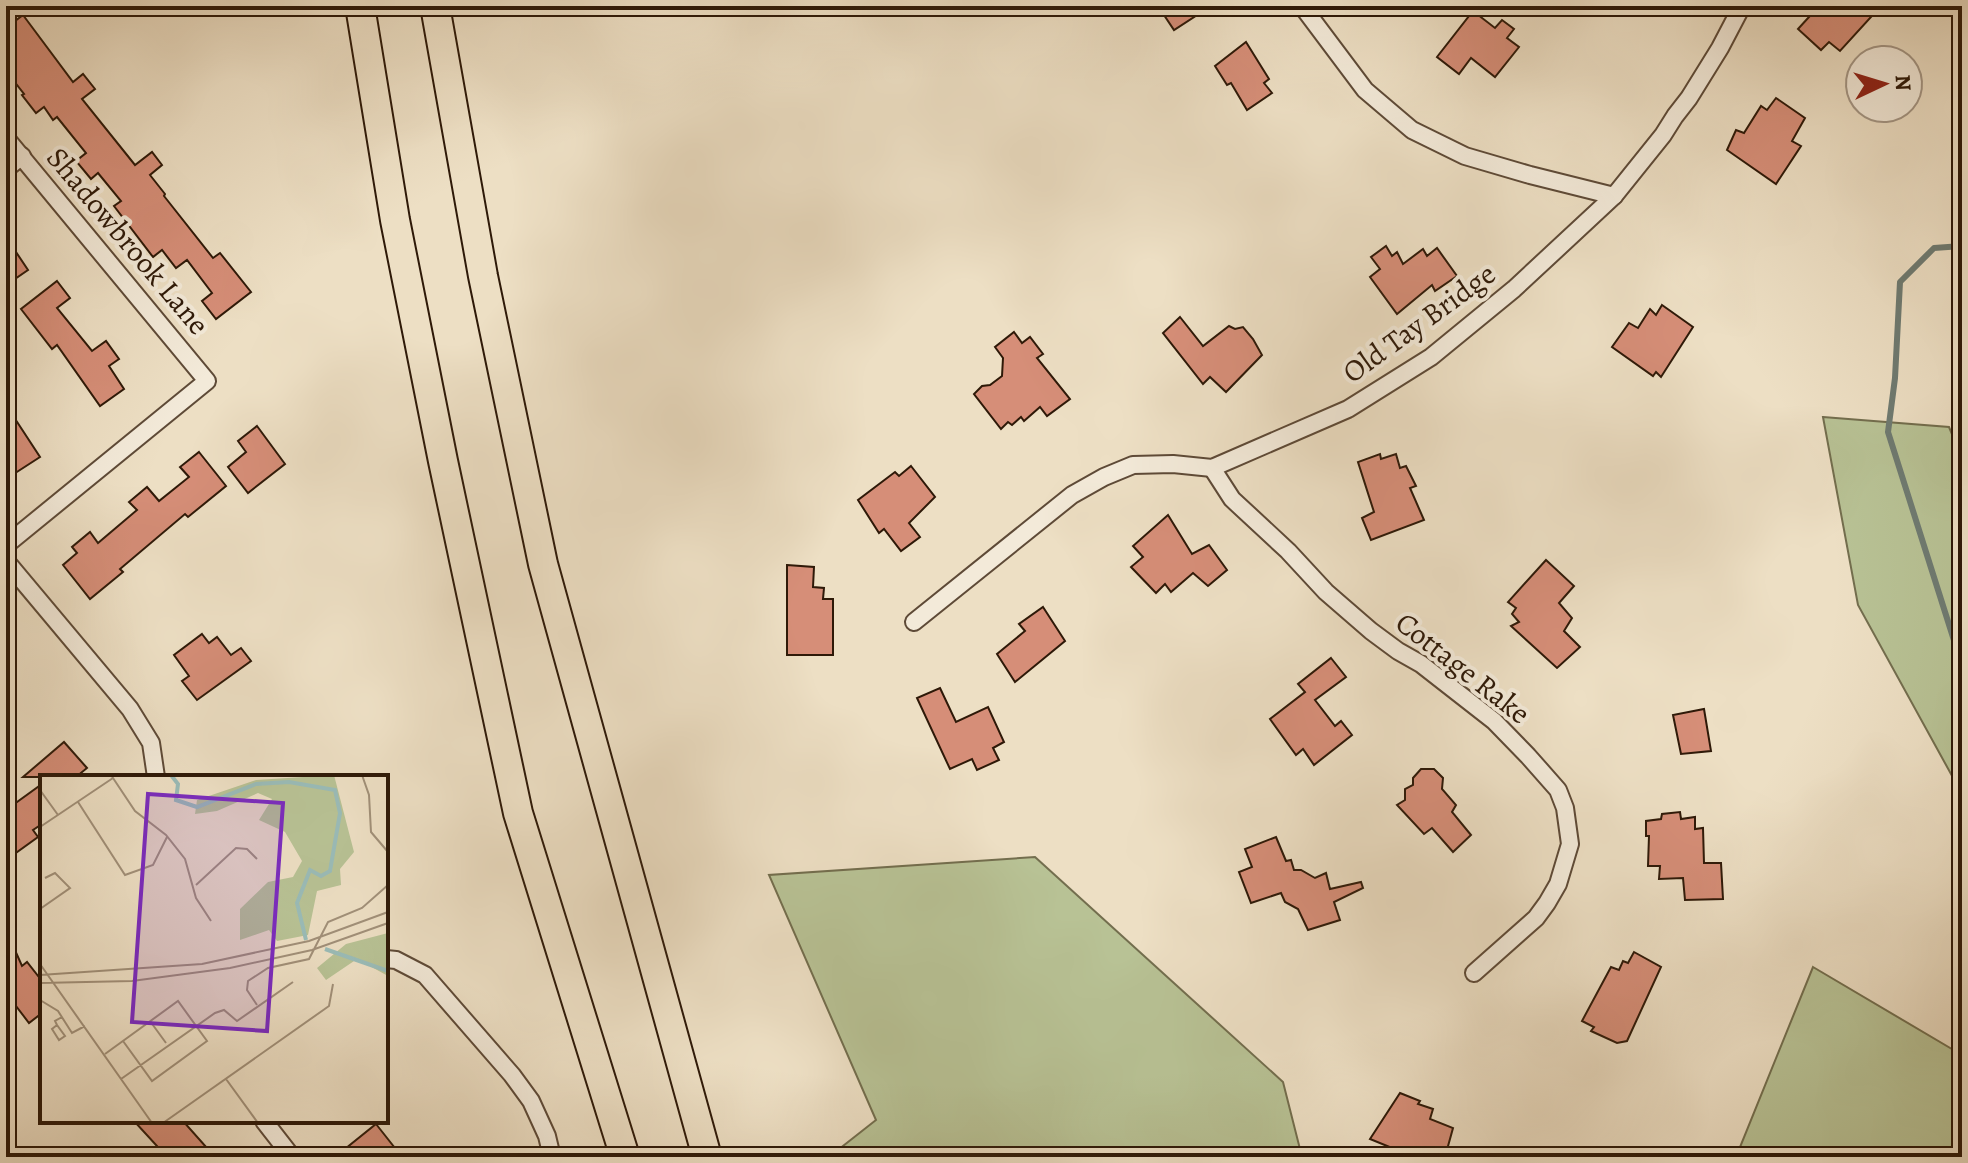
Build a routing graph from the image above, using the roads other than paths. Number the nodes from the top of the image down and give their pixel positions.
1 (360, 6) edge
2 (435, 6) edge
3 (1302, 6) edge
4 (1742, 6) edge
5 (6, 138) edge
6 (22, 156) junction
7 (6, 169) edge
8 (1614, 196) junction
9 (1212, 468) junction
10 (6, 545) edge
11 (6, 561) edge
12 (914, 622) dead end
13 (156, 775) edge
14 (391, 959) edge
15 (1474, 973) dead end
16 (266, 1123) edge
17 (292, 1157) edge
18 (552, 1157) edge
19 (625, 1157) edge
20 (707, 1157) edge

1 - 19 highway
2 - 20 highway
3 - 8 street
4 - 8 street, Old Tay Bridge
5 - 6 street, Shadowbrook Lane
6 - 7 street
6 - 10 street, Shadowbrook Lane
8 - 9 street, Old Tay Bridge
9 - 12 street, Old Tay Bridge
9 - 15 street, Cottage Rake
11 - 13 street
14 - 18 street
16 - 17 street

